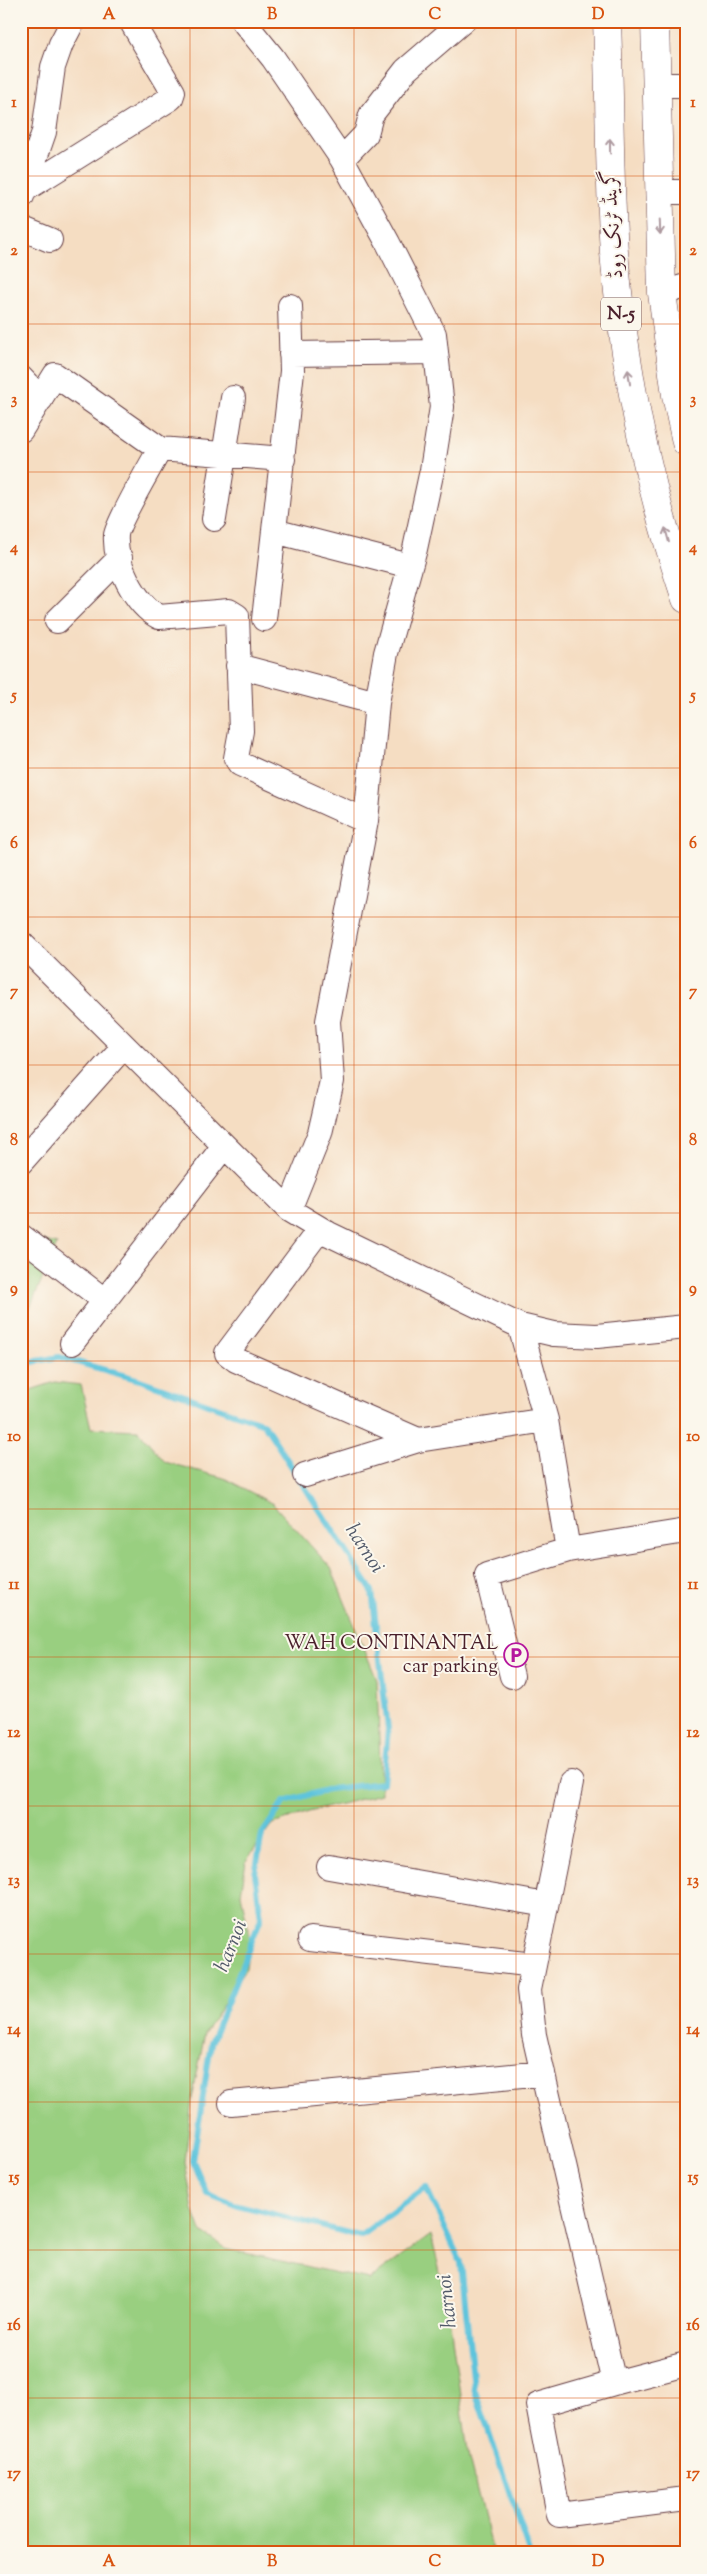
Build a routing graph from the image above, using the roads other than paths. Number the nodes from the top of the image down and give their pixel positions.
1 (73, 21) edge
2 (131, 21) edge
3 (243, 21) edge
4 (463, 21) edge
5 (607, 21) edge
6 (656, 21) edge
7 (657, 85) junction
8 (686, 85) edge
9 (342, 159) junction
10 (658, 192) junction
11 (686, 192) edge
12 (23, 194) edge
13 (21, 228) edge
14 (50, 240) dead end
15 (674, 290) edge
16 (290, 306) dead end
17 (436, 352) junction
18 (291, 354) junction
19 (21, 378) edge
20 (233, 398) dead end
21 (41, 399) junction
22 (21, 430) edge
23 (686, 442) edge
24 (160, 449) junction
25 (224, 454) junction
26 (282, 459) junction
27 (214, 519) dead end
28 (274, 531) junction
29 (120, 558) junction
30 (410, 566) junction
31 (686, 598) edge
32 (264, 619) dead end
33 (56, 621) dead end
34 (238, 666) junction
35 (377, 703) junction
36 (366, 821) junction
37 (24, 948) edge
38 (124, 1046) junction
39 (224, 1146) junction
40 (21, 1162) edge
41 (290, 1210) junction
42 (320, 1229) junction
43 (21, 1236) edge
44 (104, 1300) junction
45 (520, 1326) junction
46 (686, 1327) edge
47 (72, 1343) dead end
48 (546, 1420) junction
49 (418, 1440) junction
50 (305, 1475) dead end
51 (686, 1531) edge
52 (568, 1550) junction
53 (512, 1676) dead end
54 (572, 1784) dead end
55 (329, 1867) dead end
56 (546, 1905) junction
57 (310, 1939) dead end
58 (534, 1965) junction
59 (543, 2073) junction
60 (231, 2103) dead end
61 (686, 2364) edge
62 (614, 2383) junction
63 (686, 2499) edge

1 - 12 street
2 - 12 street
3 - 9 street
4 - 9 street
31 -> 5 highway, گرینڈ ٹرنک روڈ / N-5
6 - 7 highway, N-5
7 - 8 street
7 - 10 highway, N-5
9 - 17 street
10 - 11 street
10 -> 15 highway, N-5
13 - 14 street
15 - 23 highway, N-5
16 - 18 street
17 - 18 street
17 - 30 street
18 - 26 street
19 - 21 street
20 - 25 street
21 - 22 street
21 - 24 street
24 - 25 street
24 - 29 street
25 - 26 street
25 - 27 street
26 - 28 street
28 - 30 street
28 - 32 street
29 - 33 street
29 - 34 street
30 - 35 street
34 - 35 street
34 - 36 street
35 - 36 street
36 - 41 street
37 - 38 street
38 - 39 street
38 - 40 street
39 - 41 street
39 - 44 street
41 - 42 street
42 - 45 street
42 - 49 street
43 - 44 street
44 - 47 street
45 - 46 street
45 - 48 street
48 - 49 street
48 - 52 street
49 - 50 street
51 - 52 street
52 - 53 street
54 - 56 street
55 - 56 street
56 - 58 street
57 - 58 street
58 - 59 street
59 - 60 street
59 - 62 street
61 - 62 street
62 - 63 street

